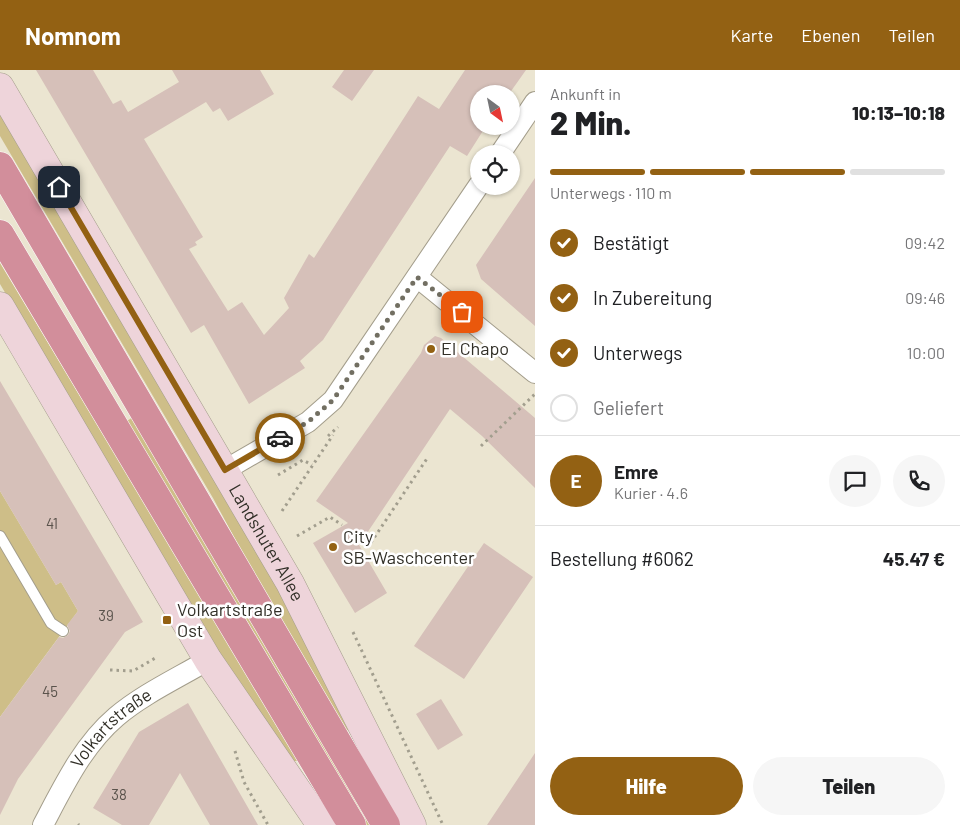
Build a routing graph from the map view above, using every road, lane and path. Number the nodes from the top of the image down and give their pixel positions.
1 (0, 87) edge
2 (535, 102) edge
3 (506, 145) edge
4 (0, 166) edge
5 (472, 195) edge
6 (0, 234) edge
7 (417, 277) junction
8 (0, 306) edge
9 (535, 374) edge
10 (535, 393) edge
11 (334, 432) dead end
12 (481, 446) dead end
13 (428, 458) dead end
14 (312, 466) junction
15 (225, 470) junction
16 (278, 475) dead end
17 (282, 511) dead end
18 (342, 525) dead end
19 (350, 530) dead end
20 (0, 536) edge
21 (297, 536) dead end
22 (63, 631) dead end
23 (353, 632) dead end
24 (157, 657) dead end
25 (208, 660) junction
26 (110, 670) dead end
27 (236, 751) dead end
28 (43, 825) edge
29 (268, 825) edge
30 (321, 825) edge
31 (352, 825) edge
32 (386, 825) edge
33 (412, 825) edge
34 (443, 825) edge

1 - 15 main road, Landshuter Allee
2 - 3 street
4 - 32 highway
5 - 7 street
6 - 31 highway
7 - 9 street
7 - 15 street
8 - 25 main road
10 - 12 path
11 - 14 path
13 - 19 path
14 - 16 path
14 - 17 path
15 - 33 main road, Landshuter Allee
18 - 21 path
20 - 22 lane
23 - 34 path
24 - 26 path
25 - 28 street, Volkartstraße
25 - 30 main road
27 - 29 path

